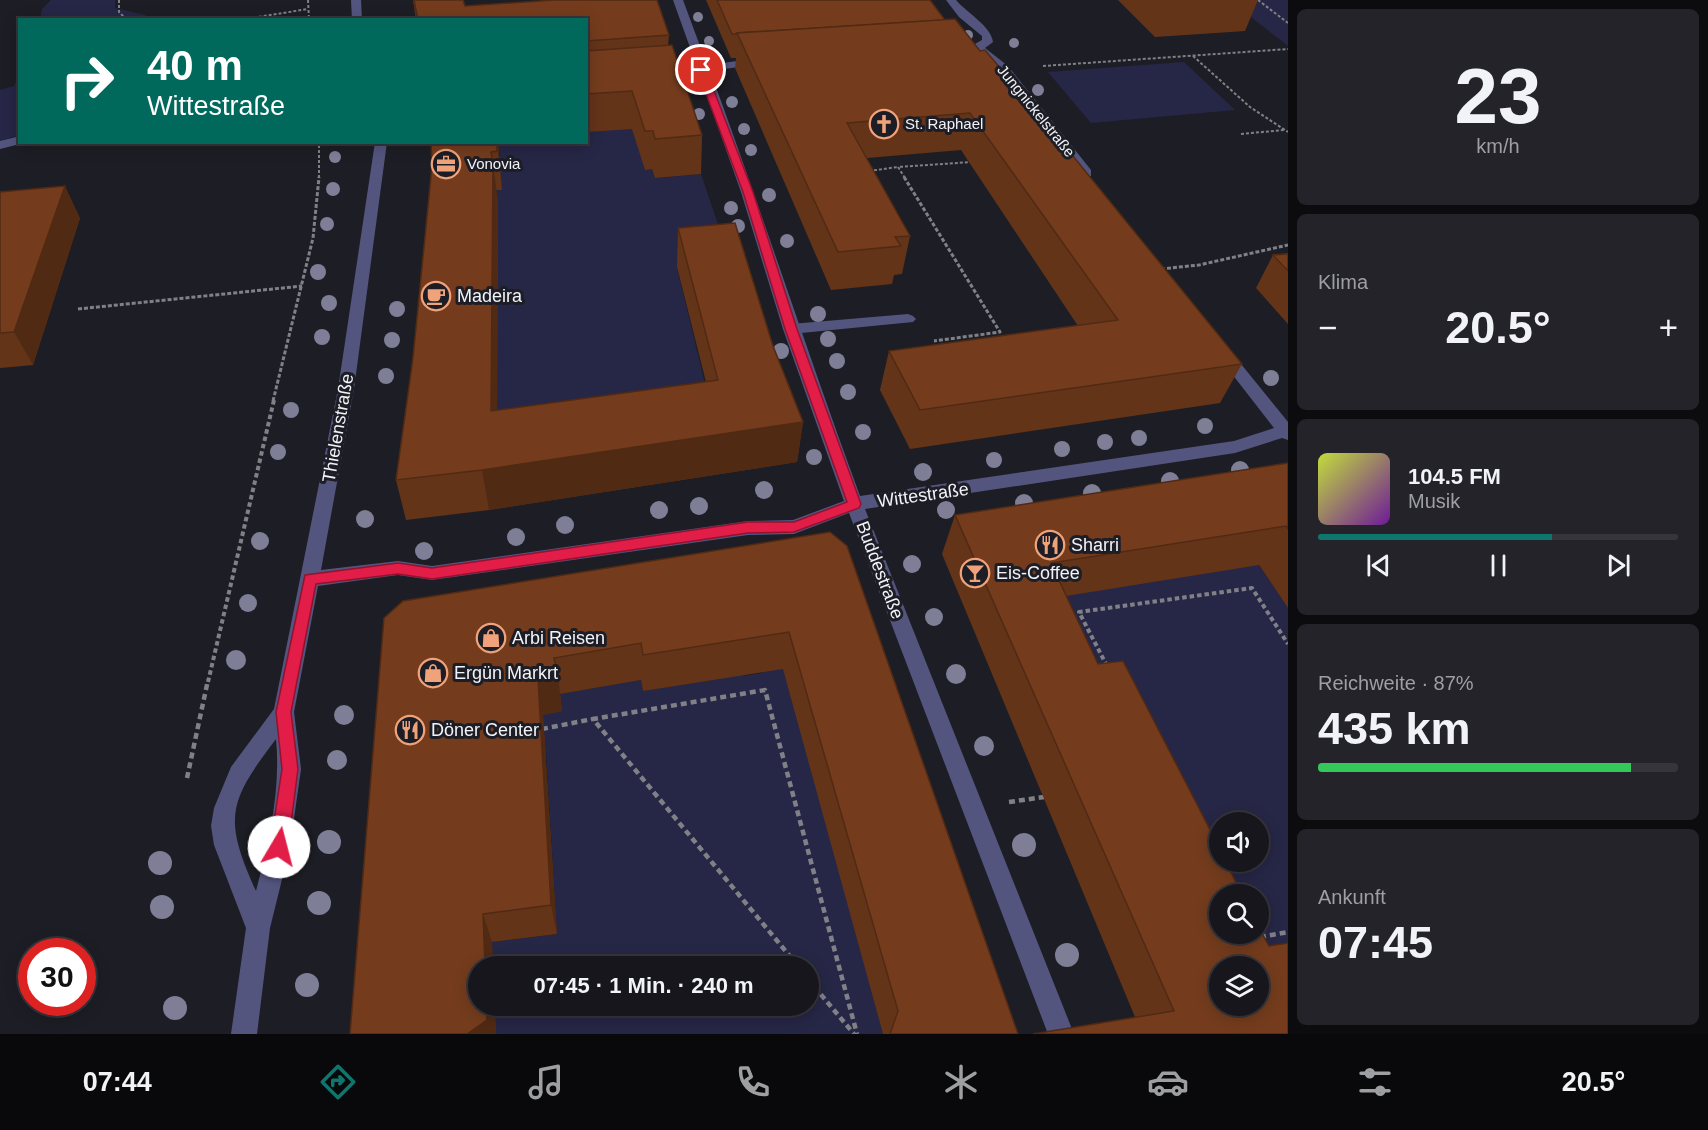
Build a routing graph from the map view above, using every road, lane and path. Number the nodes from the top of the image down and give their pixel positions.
1 (119, 0) edge
2 (308, 0) edge
3 (356, 0) edge
4 (678, 0) edge
5 (951, 0) edge
6 (1258, 0) edge
7 (309, 9) junction
8 (125, 18) edge
9 (252, 18) edge
10 (309, 18) edge
11 (357, 18) edge
12 (1288, 23) edge
13 (1288, 49) edge
14 (1192, 55) junction
15 (769, 60) edge
16 (1005, 68) junction
17 (701, 70) junction
18 (640, 79) edge
19 (1286, 131) edge
20 (1240, 134) dead end
21 (18, 140) edge
22 (319, 144) edge
23 (381, 144) edge
24 (0, 145) edge
25 (981, 162) edge
26 (898, 167) junction
27 (867, 171) edge
28 (1092, 181) edge
29 (1288, 245) edge
30 (1158, 270) edge
31 (302, 286) junction
32 (78, 309) dead end
33 (908, 319) dead end
34 (791, 329) junction
35 (930, 342) dead end
36 (1216, 343) edge
37 (1287, 431) edge
38 (854, 504) junction
39 (310, 579) junction
40 (1288, 644) edge
41 (1111, 675) edge
42 (284, 712) junction
43 (593, 719) junction
44 (537, 729) edge
45 (187, 778) dead end
46 (258, 928) junction
47 (1288, 932) edge
48 (1269, 935) edge
49 (790, 956) edge
50 (819, 992) edge
51 (244, 1034) edge
52 (856, 1034) edge
53 (1061, 1034) edge

1 - 8 path
2 - 7 path
3 - 11 street
4 - 17 street, Buddestraße
5 - 16 street, Jungnickelstraße
6 - 12 path
7 - 9 path
7 - 10 path
13 - 14 path
14 - 16 path
14 - 19 path
15 - 17 street
16 - 28 street, Jungnickelstraße
17 - 18 street
17 - 34 street, Buddestraße
19 - 20 path
21 - 24 street
22 - 31 path
23 - 39 street, Thielenstraße
25 - 26 path
26 - 27 path
26 - 35 path
29 - 30 path
31 - 32 path
31 - 45 path
33 - 34 street
34 - 38 street, Buddestraße
36 - 37 street
37 - 38 street, Wittestraße
38 - 39 street, Wittestraße
38 - 53 street, Buddestraße
39 - 42 street, Thielenstraße
40 - 41 path
42 - 46 street, Thielenstraße
42 - 46 street, Thielenstraße
43 - 44 path
43 - 49 path
43 - 52 path
46 - 51 street, Thielenstraße
47 - 48 path
50 - 52 path

